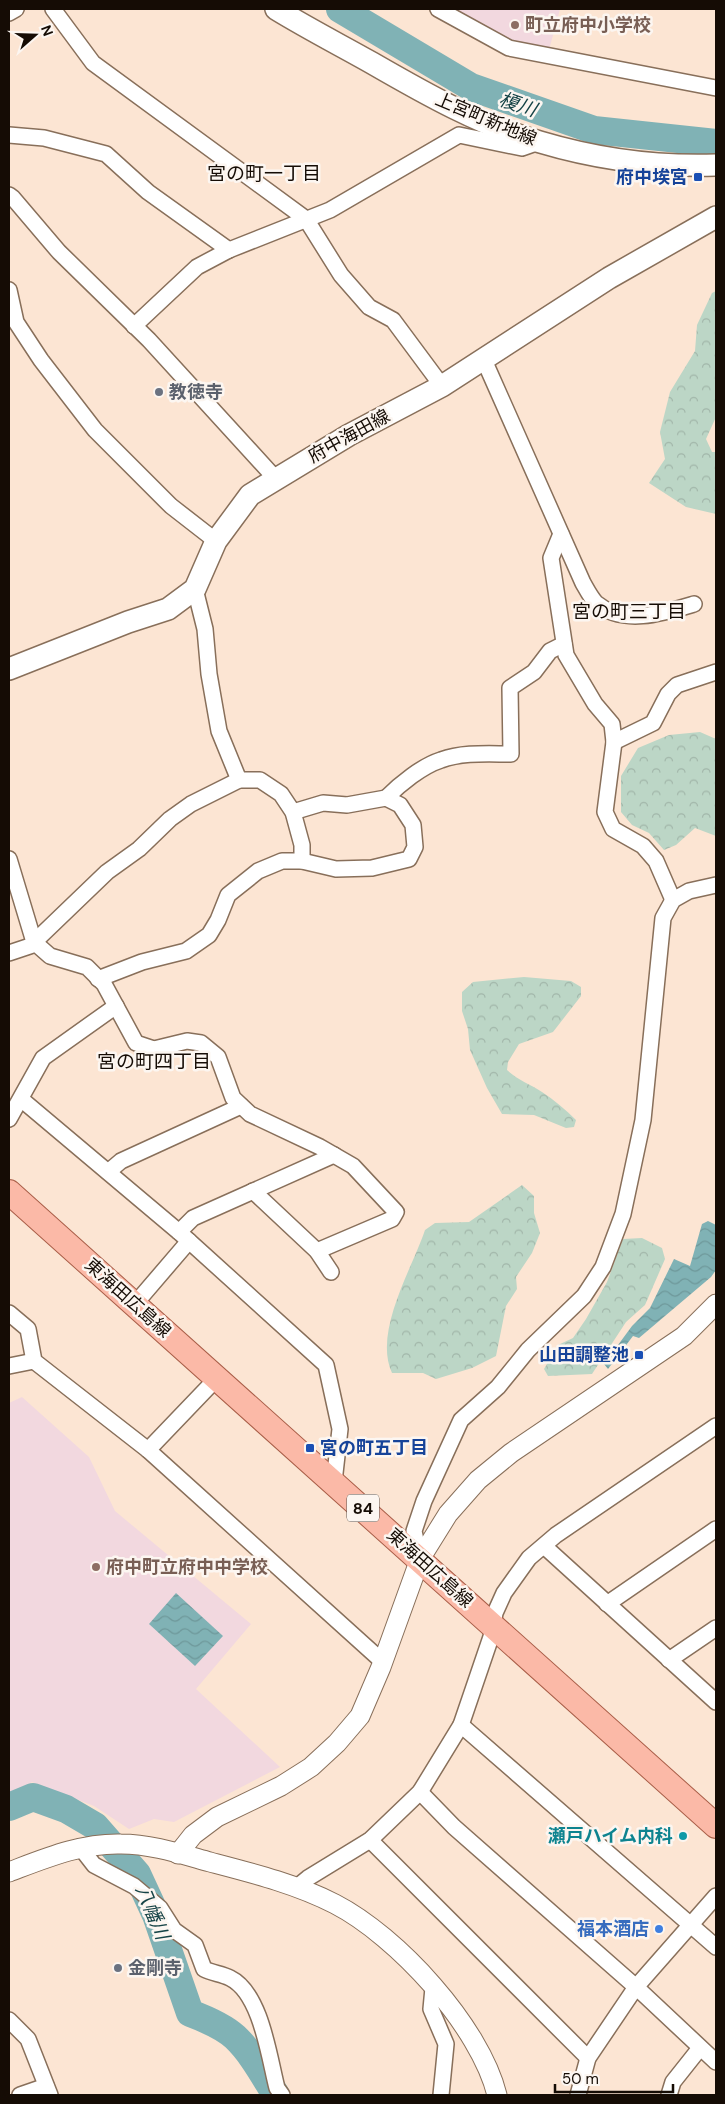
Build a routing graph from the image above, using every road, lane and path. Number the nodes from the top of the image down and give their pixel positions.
1 (16, 9) edge
2 (53, 9) edge
3 (276, 9) edge
4 (438, 9) edge
5 (9, 13) edge
6 (716, 88) edge
7 (9, 135) edge
8 (539, 142) junction
9 (716, 165) edge
10 (9, 196) edge
11 (716, 217) edge
12 (306, 219) junction
13 (229, 250) junction
14 (9, 290) edge
15 (134, 326) junction
16 (484, 360) junction
17 (442, 386) junction
18 (276, 479) junction
19 (561, 534) junction
20 (216, 541) junction
21 (195, 589) junction
22 (694, 604) dead end
23 (564, 644) junction
24 (9, 669) edge
25 (716, 672) edge
26 (614, 742) junction
27 (239, 780) junction
28 (386, 798) junction
29 (293, 812) junction
30 (9, 859) edge
31 (302, 861) junction
32 (716, 885) edge
33 (673, 900) junction
34 (34, 942) junction
35 (9, 953) edge
36 (98, 979) junction
37 (116, 1006) junction
38 (20, 1099) junction
39 (241, 1106) junction
40 (9, 1119) edge
41 (334, 1155) junction
42 (108, 1172) junction
43 (253, 1191) junction
44 (9, 1192) edge
45 (184, 1237) junction
46 (317, 1251) junction
47 (331, 1272) dead end
48 (135, 1304) junction
49 (716, 1304) edge
50 (9, 1312) edge
51 (34, 1361) junction
52 (9, 1366) edge
53 (218, 1378) junction
54 (716, 1426) edge
55 (148, 1450) junction
56 (334, 1482) junction
57 (716, 1529) edge
58 (544, 1546) junction
59 (420, 1559) junction
60 (607, 1604) junction
61 (493, 1625) junction
62 (716, 1628) edge
63 (669, 1660) junction
64 (383, 1662) junction
65 (716, 1702) edge
66 (461, 1725) junction
67 (420, 1792) junction
68 (716, 1826) edge
69 (370, 1840) junction
70 (80, 1847) junction
71 (178, 1854) junction
72 (9, 1872) edge
73 (297, 1887) junction
74 (716, 1896) edge
75 (692, 1925) junction
76 (716, 1947) edge
77 (636, 1987) junction
78 (433, 1988) junction
79 (9, 2020) edge
80 (700, 2048) junction
81 (588, 2058) junction
82 (716, 2062) edge
83 (48, 2090) edge
84 (20, 2095) edge
85 (282, 2095) edge
86 (441, 2095) edge
87 (497, 2095) edge
88 (578, 2095) edge
89 (669, 2095) edge

1 - 5 street
2 - 12 street
3 - 8 main road, 上宮町新地線
4 - 6 street
7 - 13 street
8 - 9 main road, 上宮町新地線
8 - 12 street
10 - 15 street
11 - 16 main road, 府中海田線
12 - 13 street
12 - 17 street
13 - 15 street
14 - 20 street
15 - 18 street
16 - 17 main road, 府中海田線
16 - 19 street
17 - 18 main road, 府中海田線
18 - 20 main road, 府中海田線
19 - 22 street
19 - 23 street
20 - 21 main road, 府中海田線
21 - 24 main road, 府中海田線
21 - 27 street
23 - 26 street
23 - 28 street
25 - 26 street
26 - 33 street
27 - 29 street
27 - 34 street
28 - 29 street
28 - 31 street
29 - 31 street
30 - 34 street
31 - 36 street
32 - 33 street
33 - 59 street
34 - 35 street
34 - 36 street
36 - 37 street
37 - 38 street
37 - 39 street
38 - 40 street
38 - 42 street
39 - 41 street
39 - 42 street
41 - 43 street
41 - 46 street
42 - 45 street
43 - 45 street
43 - 46 street
44 - 48 main road, 東海田広島線 / 84
45 - 48 street
45 - 56 street
46 - 47 street
48 - 53 main road, 東海田広島線 / 84
49 - 59 street
50 - 51 street
51 - 52 street
51 - 55 street
53 - 55 street
53 - 56 main road, 東海田広島線 / 84
54 - 58 street
55 - 64 street
56 - 59 main road, 東海田広島線 / 84
57 - 60 street
58 - 60 street
58 - 61 street
59 - 61 main road, 東海田広島線 / 84
59 - 64 street
60 - 63 street
61 - 66 street
61 - 68 main road, 東海田広島線 / 84
62 - 63 street
63 - 65 street
64 - 71 street
66 - 67 street
66 - 75 street
67 - 69 street
67 - 77 street
69 - 73 street
69 - 81 street
70 - 71 street
70 - 72 street
70 - 85 street
71 - 73 street
73 - 78 street
74 - 75 street
75 - 76 street
75 - 77 street
77 - 80 street
77 - 81 street
78 - 86 street
78 - 87 street
79 - 83 street
80 - 82 street
80 - 89 street
81 - 88 street
83 - 84 street

